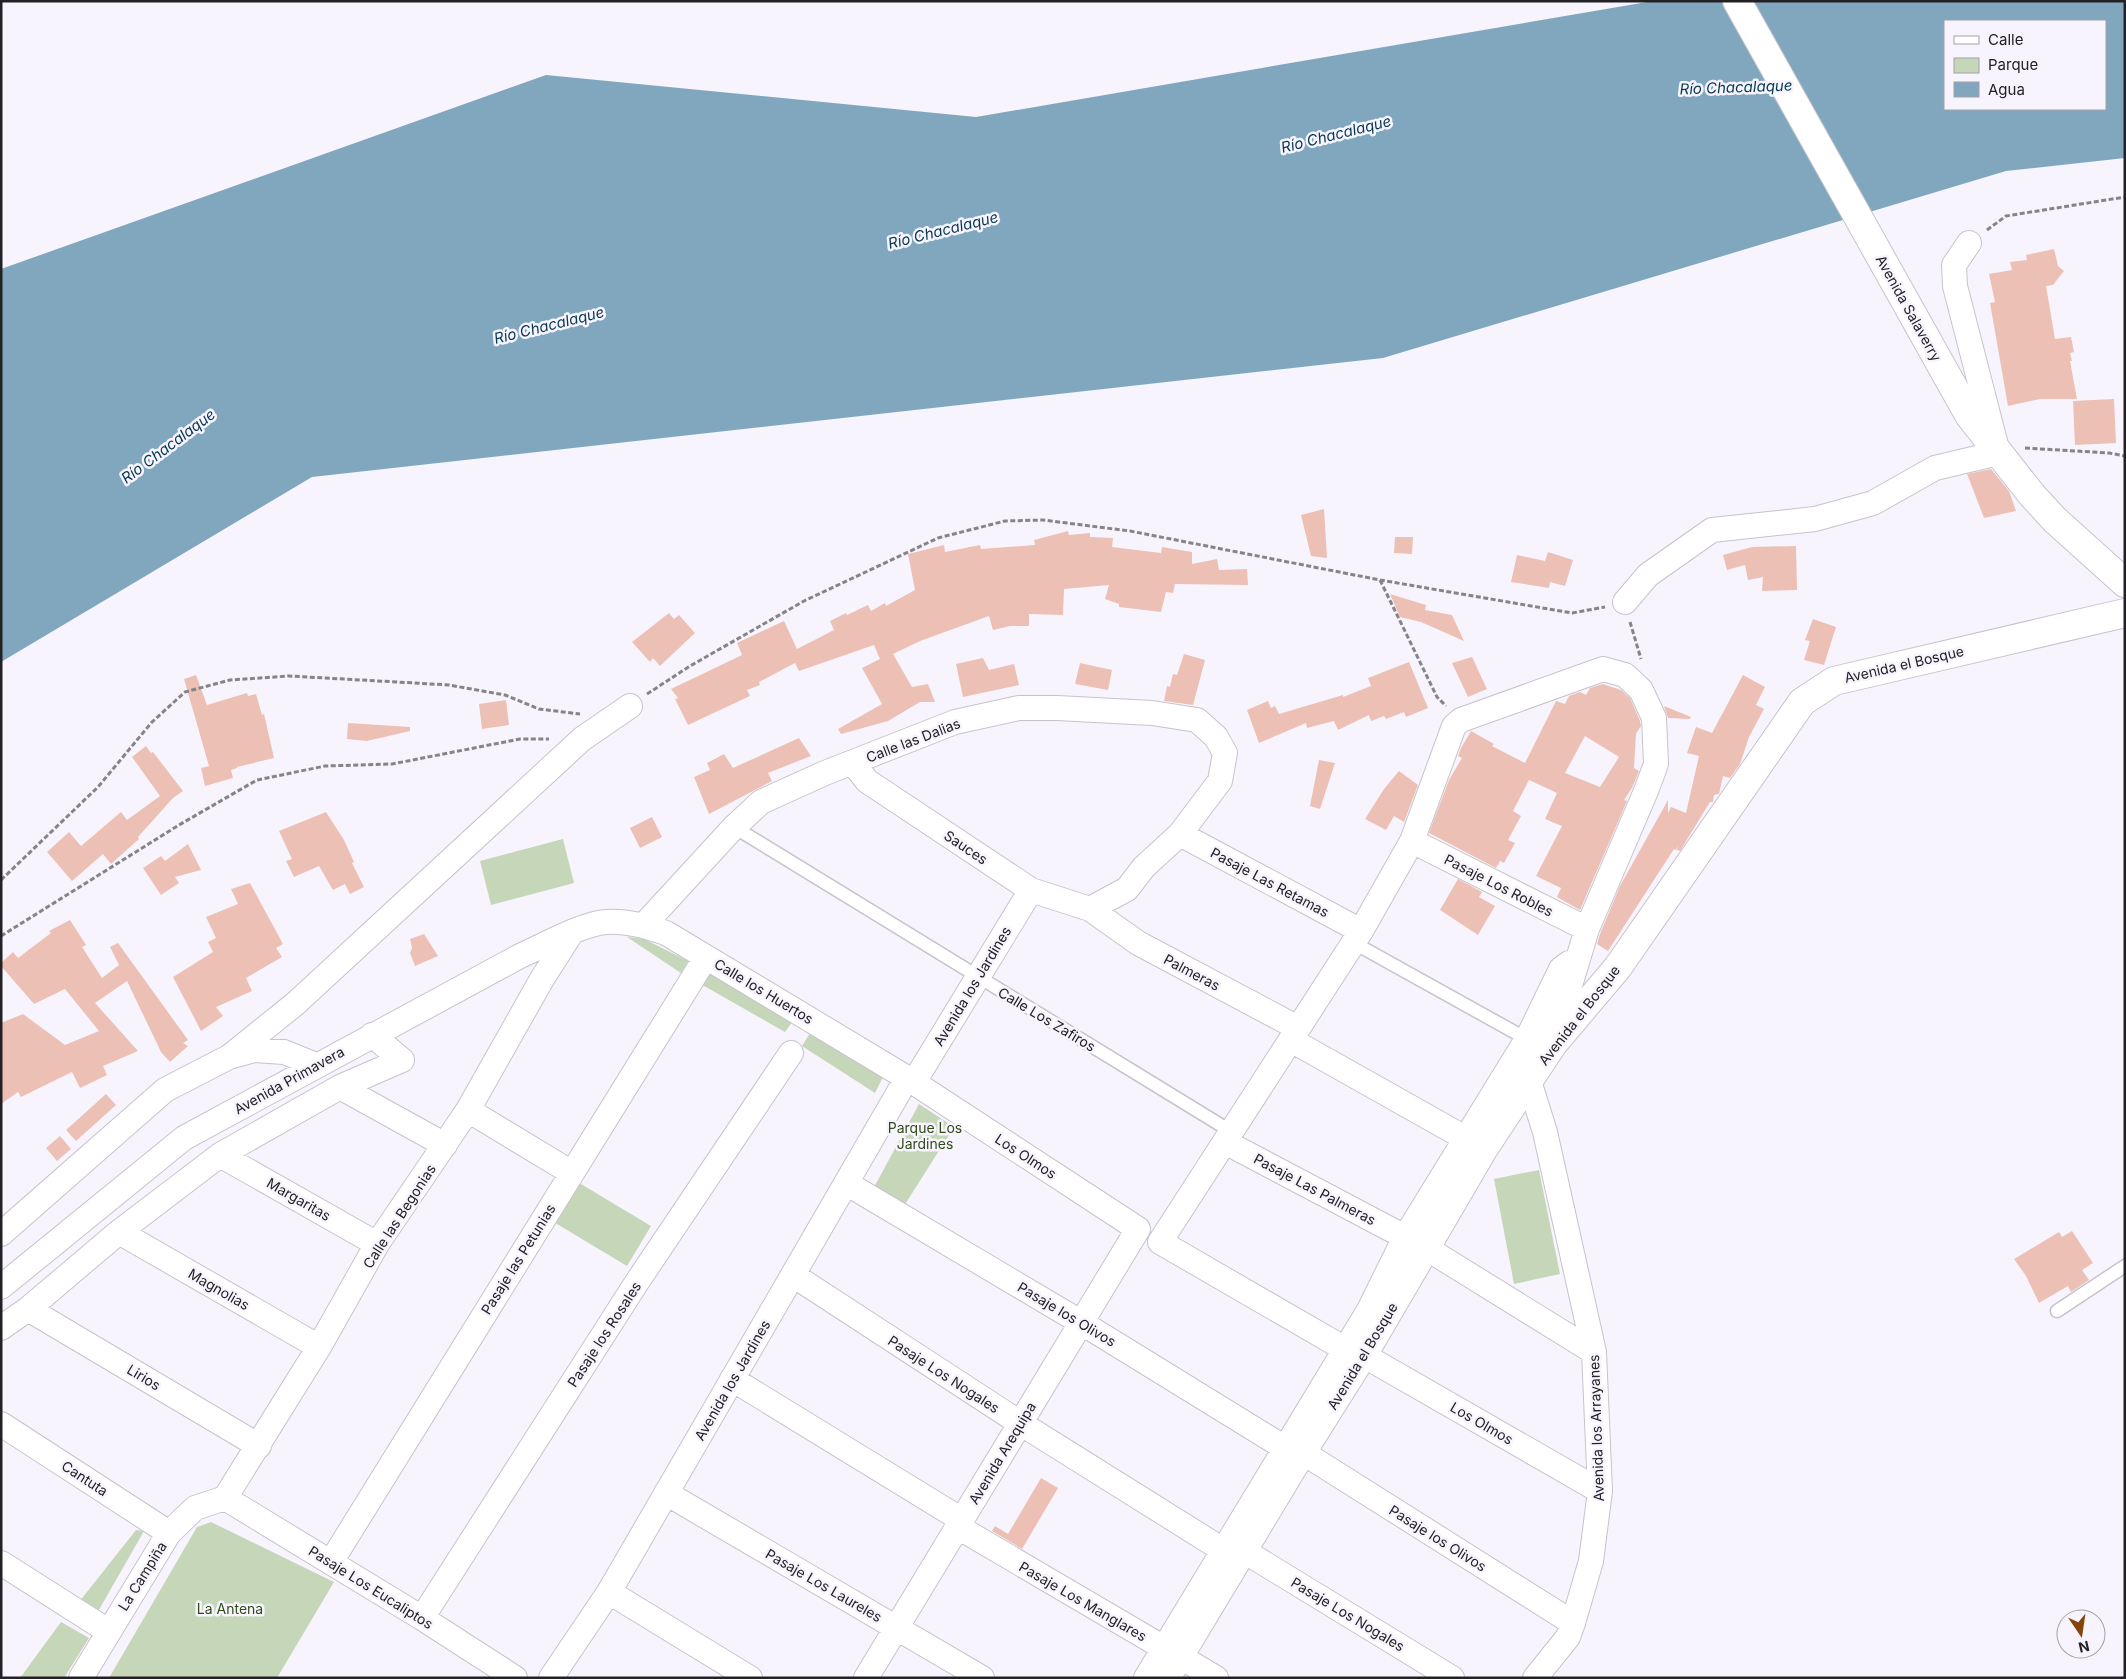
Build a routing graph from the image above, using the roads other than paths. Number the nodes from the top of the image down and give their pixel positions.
1 (1737, 1) edge
2 (1969, 243) road end
3 (1998, 453) junction
4 (2125, 583) edge
5 (1625, 602) road end
6 (2125, 613) edge
7 (630, 706) road end
8 (853, 763) junction
9 (734, 827) junction
10 (1180, 834) junction
11 (1412, 841) junction
12 (1031, 890) junction
13 (1090, 909) junction
14 (606, 922) joint
15 (643, 926) junction
16 (1587, 929) junction
17 (572, 932) junction
18 (1358, 937) junction
19 (1578, 956) junction
20 (706, 957) junction
21 (978, 977) junction
22 (1516, 1033) dead end
23 (1295, 1034) junction
24 (372, 1035) junction
25 (1553, 1044) junction
26 (792, 1053) dead end
27 (228, 1057) junction
28 (316, 1065) junction
29 (911, 1080) junction
30 (1529, 1081) junction
31 (340, 1087) junction
32 (468, 1110) junction
33 (1228, 1137) junction
34 (1465, 1138) junction
35 (445, 1145) junction
36 (220, 1154) junction
37 (572, 1173) junction
38 (846, 1183) junction
39 (1138, 1229) joint
40 (119, 1232) junction
41 (1, 1234) edge
42 (1416, 1243) junction
43 (377, 1244) junction
44 (2125, 1266) edge
45 (793, 1275) junction
46 (1, 1287) edge
47 (28, 1309) junction
48 (2057, 1311) dead end
49 (1082, 1323) junction
50 (1, 1328) edge
51 (320, 1347) junction
52 (1354, 1352) junction
53 (1594, 1352) junction
54 (732, 1379) junction
55 (1, 1424) edge
56 (1020, 1424) junction
57 (259, 1446) junction
58 (1293, 1450) junction
59 (1600, 1491) junction
60 (666, 1493) junction
61 (225, 1498) junction
62 (960, 1524) junction
63 (169, 1533) junction
64 (1234, 1550) junction
65 (330, 1562) junction
66 (1, 1563) edge
67 (609, 1592) junction
68 (422, 1618) junction
69 (1573, 1623) junction
70 (897, 1627) junction
71 (108, 1631) junction
72 (1170, 1661) edge
73 (81, 1678) edge
74 (516, 1678) edge
75 (551, 1678) edge
76 (750, 1678) edge
77 (866, 1678) edge
78 (982, 1678) edge
79 (1146, 1678) edge
80 (1216, 1678) edge
81 (1452, 1678) edge
82 (1535, 1678) edge

1 - 3 street, Avenida Salaverry
2 - 3 street
3 - 4 street, Avenida Salaverry
3 - 5 street
6 - 25 street, Avenida el Bosque
7 - 27 street
8 - 9 street, Calle las Dalias
8 - 10 street, Calle las Dalias
8 - 12 street, Sauces
9 - 15 street, Calle las Dalias
9 - 21 lane, Calle Los Zafiros
10 - 13 street
10 - 18 street, Pasaje Las Retamas
11 - 16 street, Pasaje Los Robles
11 - 16 street
11 - 18 street
12 - 13 street, Sauces
12 - 21 street, Avenida los Jardines
13 - 23 street, Palmeras
14 - 15 street, Calle los Huertos
14 - 17 street, Avenida Primavera
15 - 20 street, Calle los Huertos
16 - 19 street
17 - 24 street, Avenida Primavera
17 - 32 street, Calle las Begonias
18 - 22 lane
18 - 23 street
19 - 25 street
19 - 34 street
20 - 29 street, Calle los Huertos
20 - 37 street, Pasaje las Petunias
21 - 29 street, Avenida los Jardines
21 - 33 lane, Calle Los Zafiros
23 - 33 street
23 - 34 street, Palmeras
24 - 28 street, Avenida Primavera
24 - 31 street
25 - 30 street, Avenida el Bosque
26 - 68 street, Pasaje los Rosales
27 - 28 street
27 - 41 street
28 - 46 street, Avenida Primavera
29 - 38 street, Avenida los Jardines
29 - 39 street, Los Olmos
30 - 42 street, Avenida el Bosque
30 - 53 street, Avenida los Arrayanes
31 - 35 street
31 - 36 street
32 - 35 street, Calle las Begonias
32 - 37 street
33 - 42 street, Pasaje Las Palmeras
33 - 52 street, Los Olmos
34 - 42 street
35 - 43 street, Calle las Begonias
36 - 40 street
36 - 43 street, Margaritas
37 - 65 street, Pasaje las Petunias
38 - 45 street, Avenida los Jardines
38 - 49 street, Pasaje los Olivos
39 - 49 street, Avenida Arequipa
40 - 47 street
40 - 51 street, Magnolias
42 - 52 street, Avenida el Bosque
42 - 53 street, Pasaje Las Palmeras
43 - 51 street, Calle las Begonias
44 - 48 lane
45 - 54 street, Avenida los Jardines
45 - 56 street, Pasaje Los Nogales
47 - 50 street
47 - 57 street, Lirios
49 - 56 street, Avenida Arequipa
49 - 58 street, Pasaje los Olivos
51 - 57 street, Calle las Begonias
52 - 58 street, Avenida el Bosque
52 - 59 street, Los Olmos
53 - 59 street, Avenida los Arrayanes
54 - 60 street, Avenida los Jardines
54 - 62 street, Pasaje Los Manglares
55 - 63 street, Cantuta
56 - 62 street, Avenida Arequipa
56 - 64 street, Pasaje Los Nogales
57 - 61 street, Calle las Begonias
58 - 64 street, Avenida el Bosque
58 - 69 street, Pasaje los Olivos
59 - 69 street, Avenida los Arrayanes
60 - 67 street, Avenida los Jardines
60 - 70 street, Pasaje Los Laureles
61 - 63 street, La Campiña
61 - 65 street, Pasaje Los Eucaliptos
62 - 70 street, Avenida Arequipa
62 - 72 street, Pasaje Los Manglares
63 - 71 street, La Campiña
64 - 72 street
64 - 72 street, Avenida el Bosque
64 - 81 street, Pasaje Los Nogales
65 - 68 street, Pasaje Los Eucaliptos
66 - 71 street
67 - 75 street, Avenida los Jardines
67 - 76 street
68 - 74 street, Pasaje Los Eucaliptos
69 - 82 street, Avenida los Arrayanes
70 - 77 street, Avenida Arequipa
70 - 78 street, Pasaje Los Laureles
71 - 73 street, La Campiña
72 - 79 street
72 - 80 street, Pasaje Los Manglares

